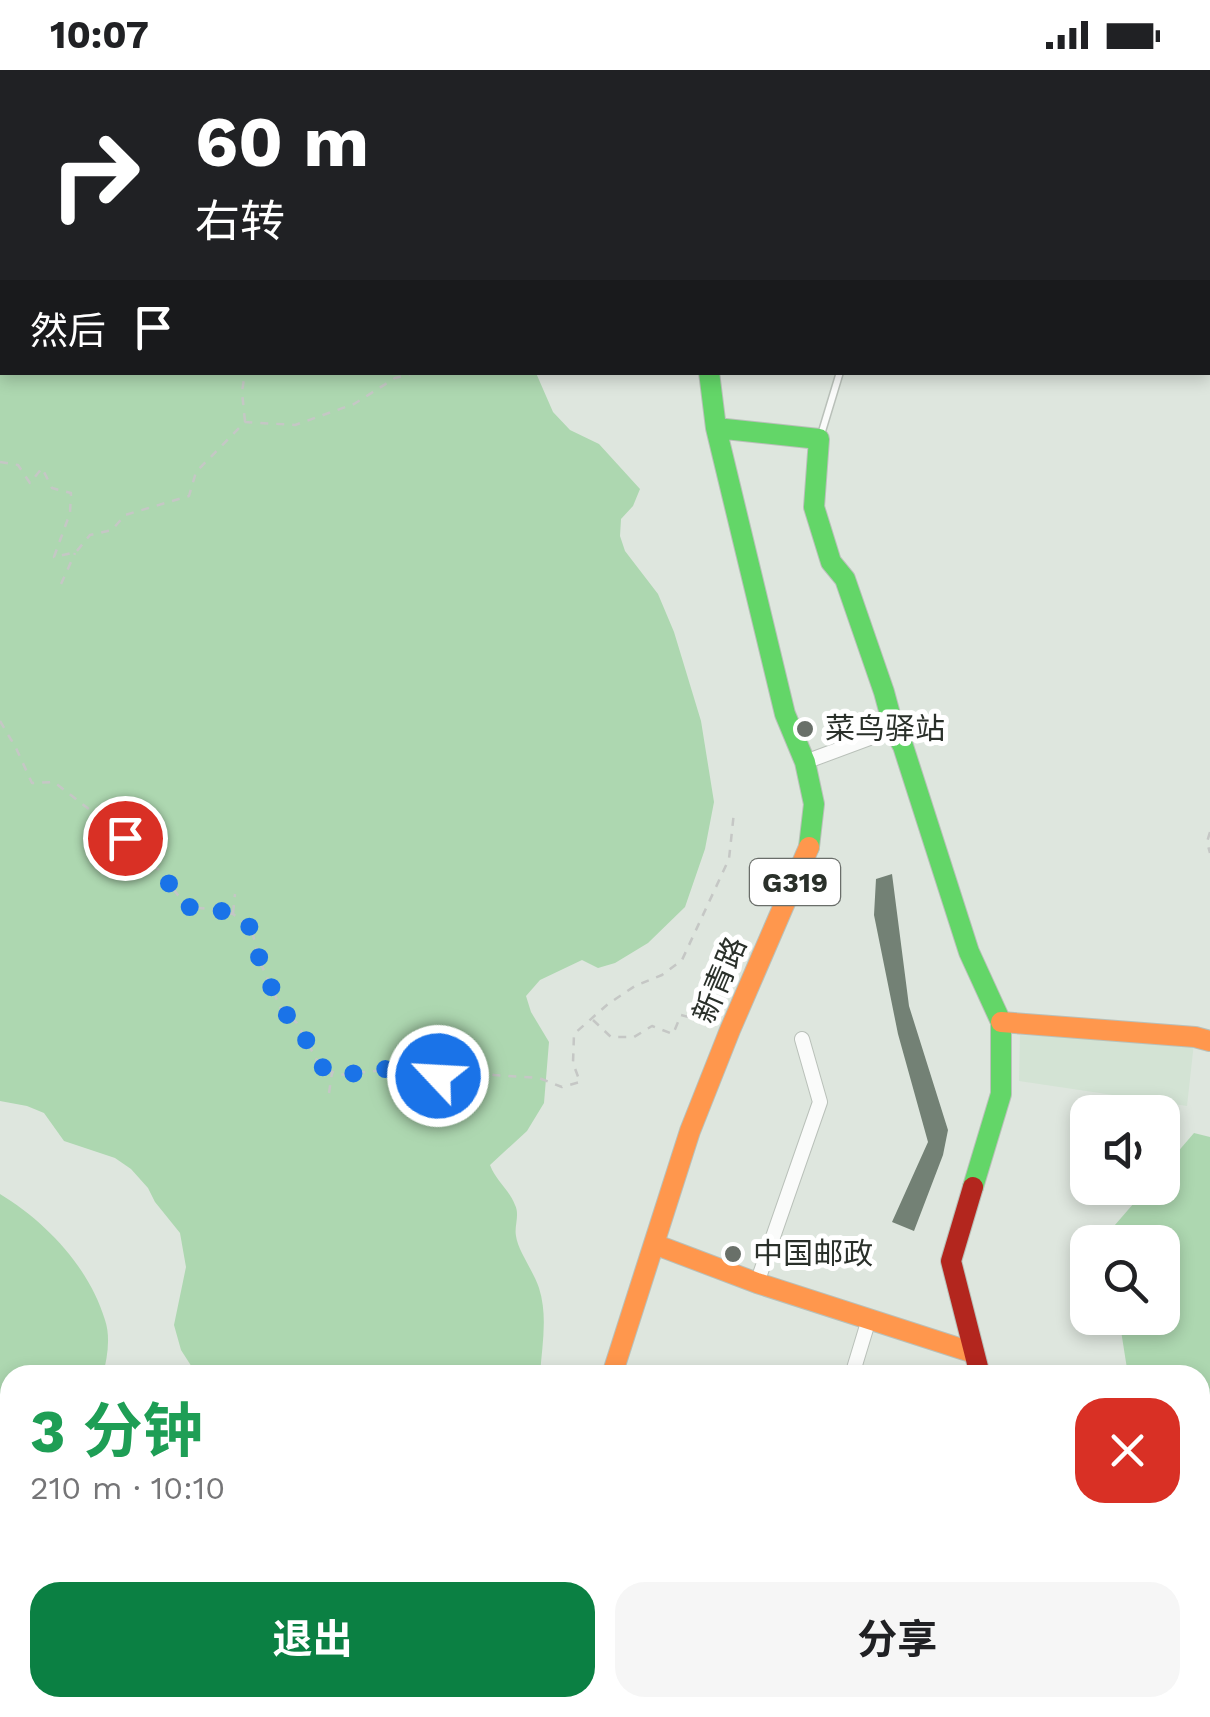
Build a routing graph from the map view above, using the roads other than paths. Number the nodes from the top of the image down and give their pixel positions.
1 (708, 375) edge
2 (839, 375) edge
3 (716, 428) junction
4 (820, 438) junction
5 (894, 729) junction
6 (805, 762) junction
7 (1002, 1022) junction
8 (802, 1040) dead end
9 (1210, 1041) edge
10 (654, 1244) junction
11 (758, 1282) junction
12 (869, 1319) junction
13 (974, 1353) junction
14 (615, 1365) edge
15 (855, 1365) edge
16 (977, 1365) edge

1 - 3 main road, 新青路 / G319
2 - 4 lane
3 - 4 main road
3 - 6 main road, 新青路 / G319
4 - 5 main road
5 - 6 street
5 - 7 main road
6 - 10 main road, 新青路 / G319
7 - 9 main road
7 - 13 main road
8 - 11 street
10 - 11 main road
10 - 14 main road, 新青路 / G319
11 - 12 main road
12 - 13 main road
12 - 15 street
13 - 16 main road

